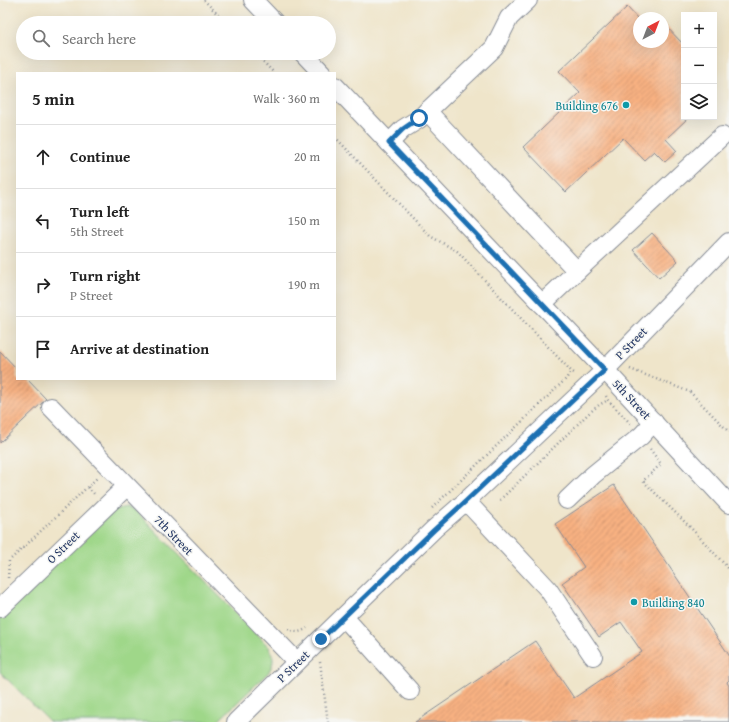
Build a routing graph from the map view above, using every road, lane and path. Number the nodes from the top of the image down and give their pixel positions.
1 (204, 0) edge
2 (253, 0) edge
3 (528, 0) edge
4 (219, 16) edge
5 (268, 16) edge
6 (262, 60) edge
7 (310, 60) edge
8 (273, 72) edge
9 (321, 72) edge
10 (336, 87) edge
11 (427, 111) junction
12 (722, 136) dead end
13 (336, 138) edge
14 (389, 143) junction
15 (729, 242) edge
16 (577, 271) junction
17 (542, 304) junction
18 (630, 369) dead end
19 (605, 370) junction
20 (606, 396) dead end
21 (608, 400) junction
22 (51, 407) dead end
23 (654, 422) junction
24 (729, 432) edge
25 (641, 436) junction
26 (108, 467) junction
27 (127, 486) junction
28 (500, 500) dead end
29 (566, 500) dead end
30 (466, 501) junction
31 (729, 504) edge
32 (428, 512) dead end
33 (729, 569) edge
34 (5, 581) dead end
35 (0, 608) edge
36 (344, 617) junction
37 (309, 626) dead end
38 (288, 628) dead end
39 (593, 656) dead end
40 (297, 662) junction
41 (320, 662) dead end
42 (410, 691) dead end
43 (236, 722) edge
44 (328, 722) edge

1 - 4 path
2 - 5 street
3 - 11 street
6 - 8 path
7 - 9 street
10 - 14 street, 5th Street
11 - 14 street
11 - 16 street
12 - 16 street
13 - 32 path
14 - 17 street, 5th Street
15 - 19 street, P Street
16 - 17 street
17 - 19 street, 5th Street
18 - 24 path
19 - 23 street, 5th Street
19 - 30 street, P Street
20 - 21 path
21 - 25 path
21 - 28 path
22 - 26 street, 7th Street
23 - 25 street
23 - 31 street, 5th Street
25 - 29 street
25 - 33 path
26 - 27 street, 7th Street
26 - 34 path
27 - 35 street, O Street
27 - 40 street, 7th Street
30 - 36 street, P Street
30 - 39 street
36 - 40 street, P Street
36 - 42 street
37 - 38 path
40 - 43 street, P Street
41 - 44 path

